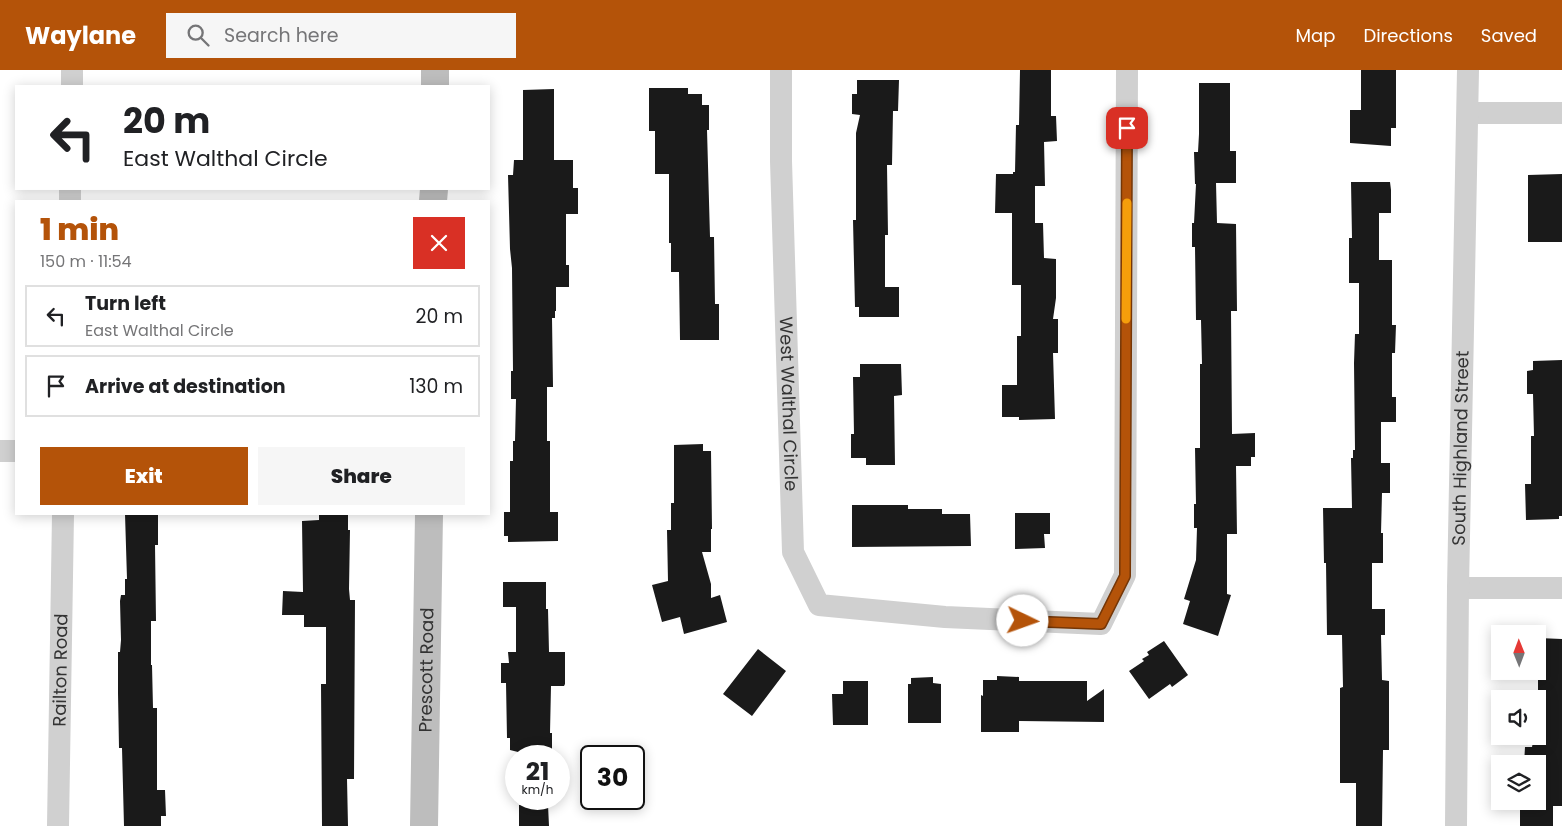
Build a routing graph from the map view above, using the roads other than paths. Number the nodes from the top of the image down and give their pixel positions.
1 (72, 70) edge
2 (435, 70) edge
3 (781, 70) edge
4 (1127, 70) edge
5 (1468, 70) edge
6 (72, 85) edge
7 (435, 85) edge
8 (1468, 113) junction
9 (1562, 113) edge
10 (0, 451) edge
11 (15, 451) edge
12 (63, 515) edge
13 (429, 515) edge
14 (1458, 588) junction
15 (1562, 588) edge
16 (58, 826) edge
17 (424, 826) edge
18 (1456, 826) edge

1 - 6 street
2 - 7 main road
3 - 4 street, West Walthal Circle
5 - 8 street, South Highland Street
8 - 9 street
8 - 14 street, South Highland Street
10 - 11 street
12 - 16 street, Railton Road
13 - 17 main road, Prescott Road
14 - 15 street
14 - 18 street, South Highland Street

